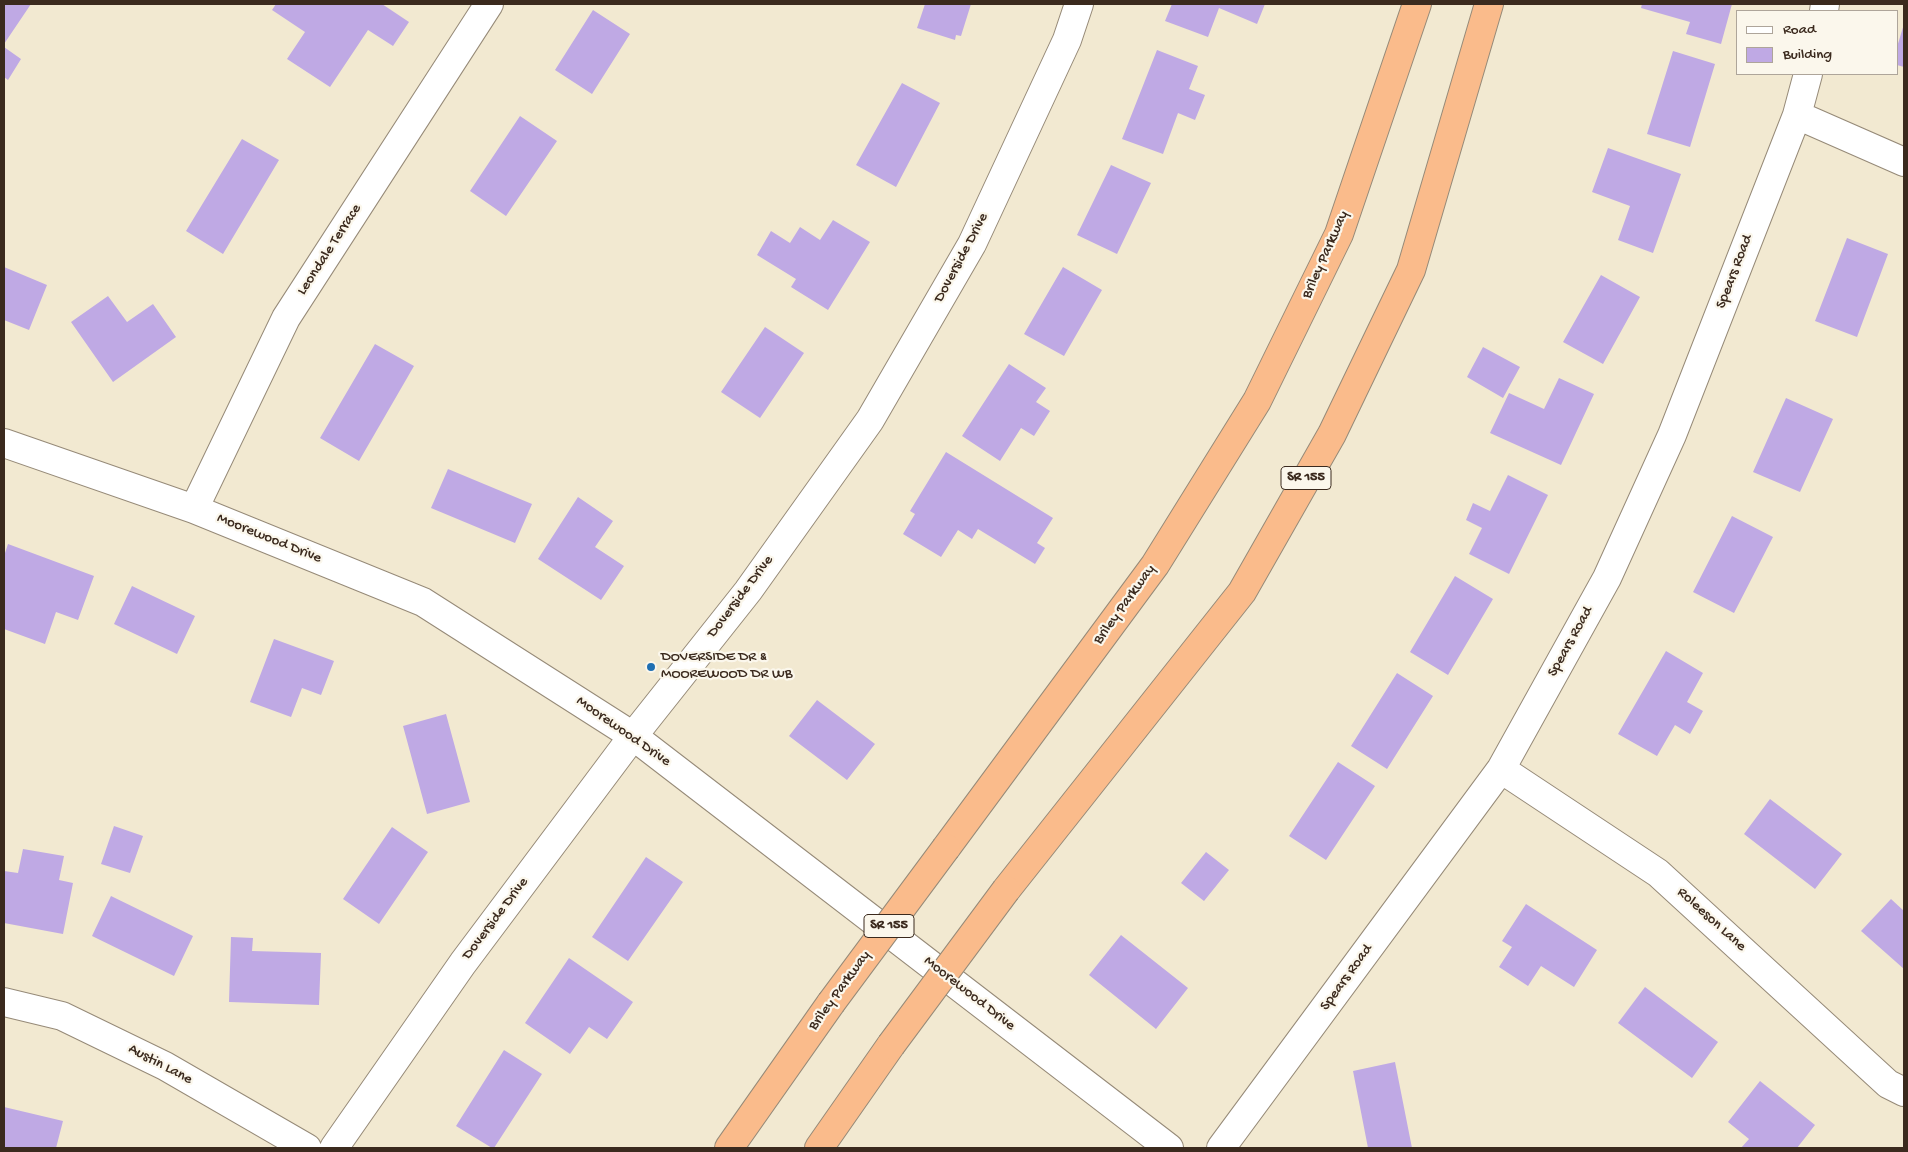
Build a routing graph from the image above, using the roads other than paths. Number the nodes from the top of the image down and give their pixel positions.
1 (489, 4) edge
2 (1079, 4) edge
3 (1417, 4) edge
4 (1489, 4) edge
5 (1808, 75) edge
6 (1797, 115) junction
7 (1904, 162) edge
8 (4, 443) edge
9 (194, 509) junction
10 (633, 736) junction
11 (1501, 769) junction
12 (4, 1002) edge
13 (1904, 1092) edge
14 (307, 1148) edge
15 (334, 1148) edge
16 (729, 1148) edge
17 (819, 1148) edge
18 (1169, 1148) edge
19 (1221, 1148) edge

1 - 9 street, Leondale Terrace
2 - 10 street, Doverside Drive
3 - 16 highway, Briley Parkway / SR 155, bridge
4 - 17 highway, SR 155, bridge
5 - 6 street, Spears Road
6 - 7 street
6 - 11 street, Spears Road
8 - 9 street, Moorewood Drive
9 - 10 street, Moorewood Drive
10 - 15 street, Doverside Drive
10 - 18 street, Moorewood Drive
11 - 13 street, Roleeson Lane
11 - 19 street, Spears Road
12 - 14 street, Austin Lane

